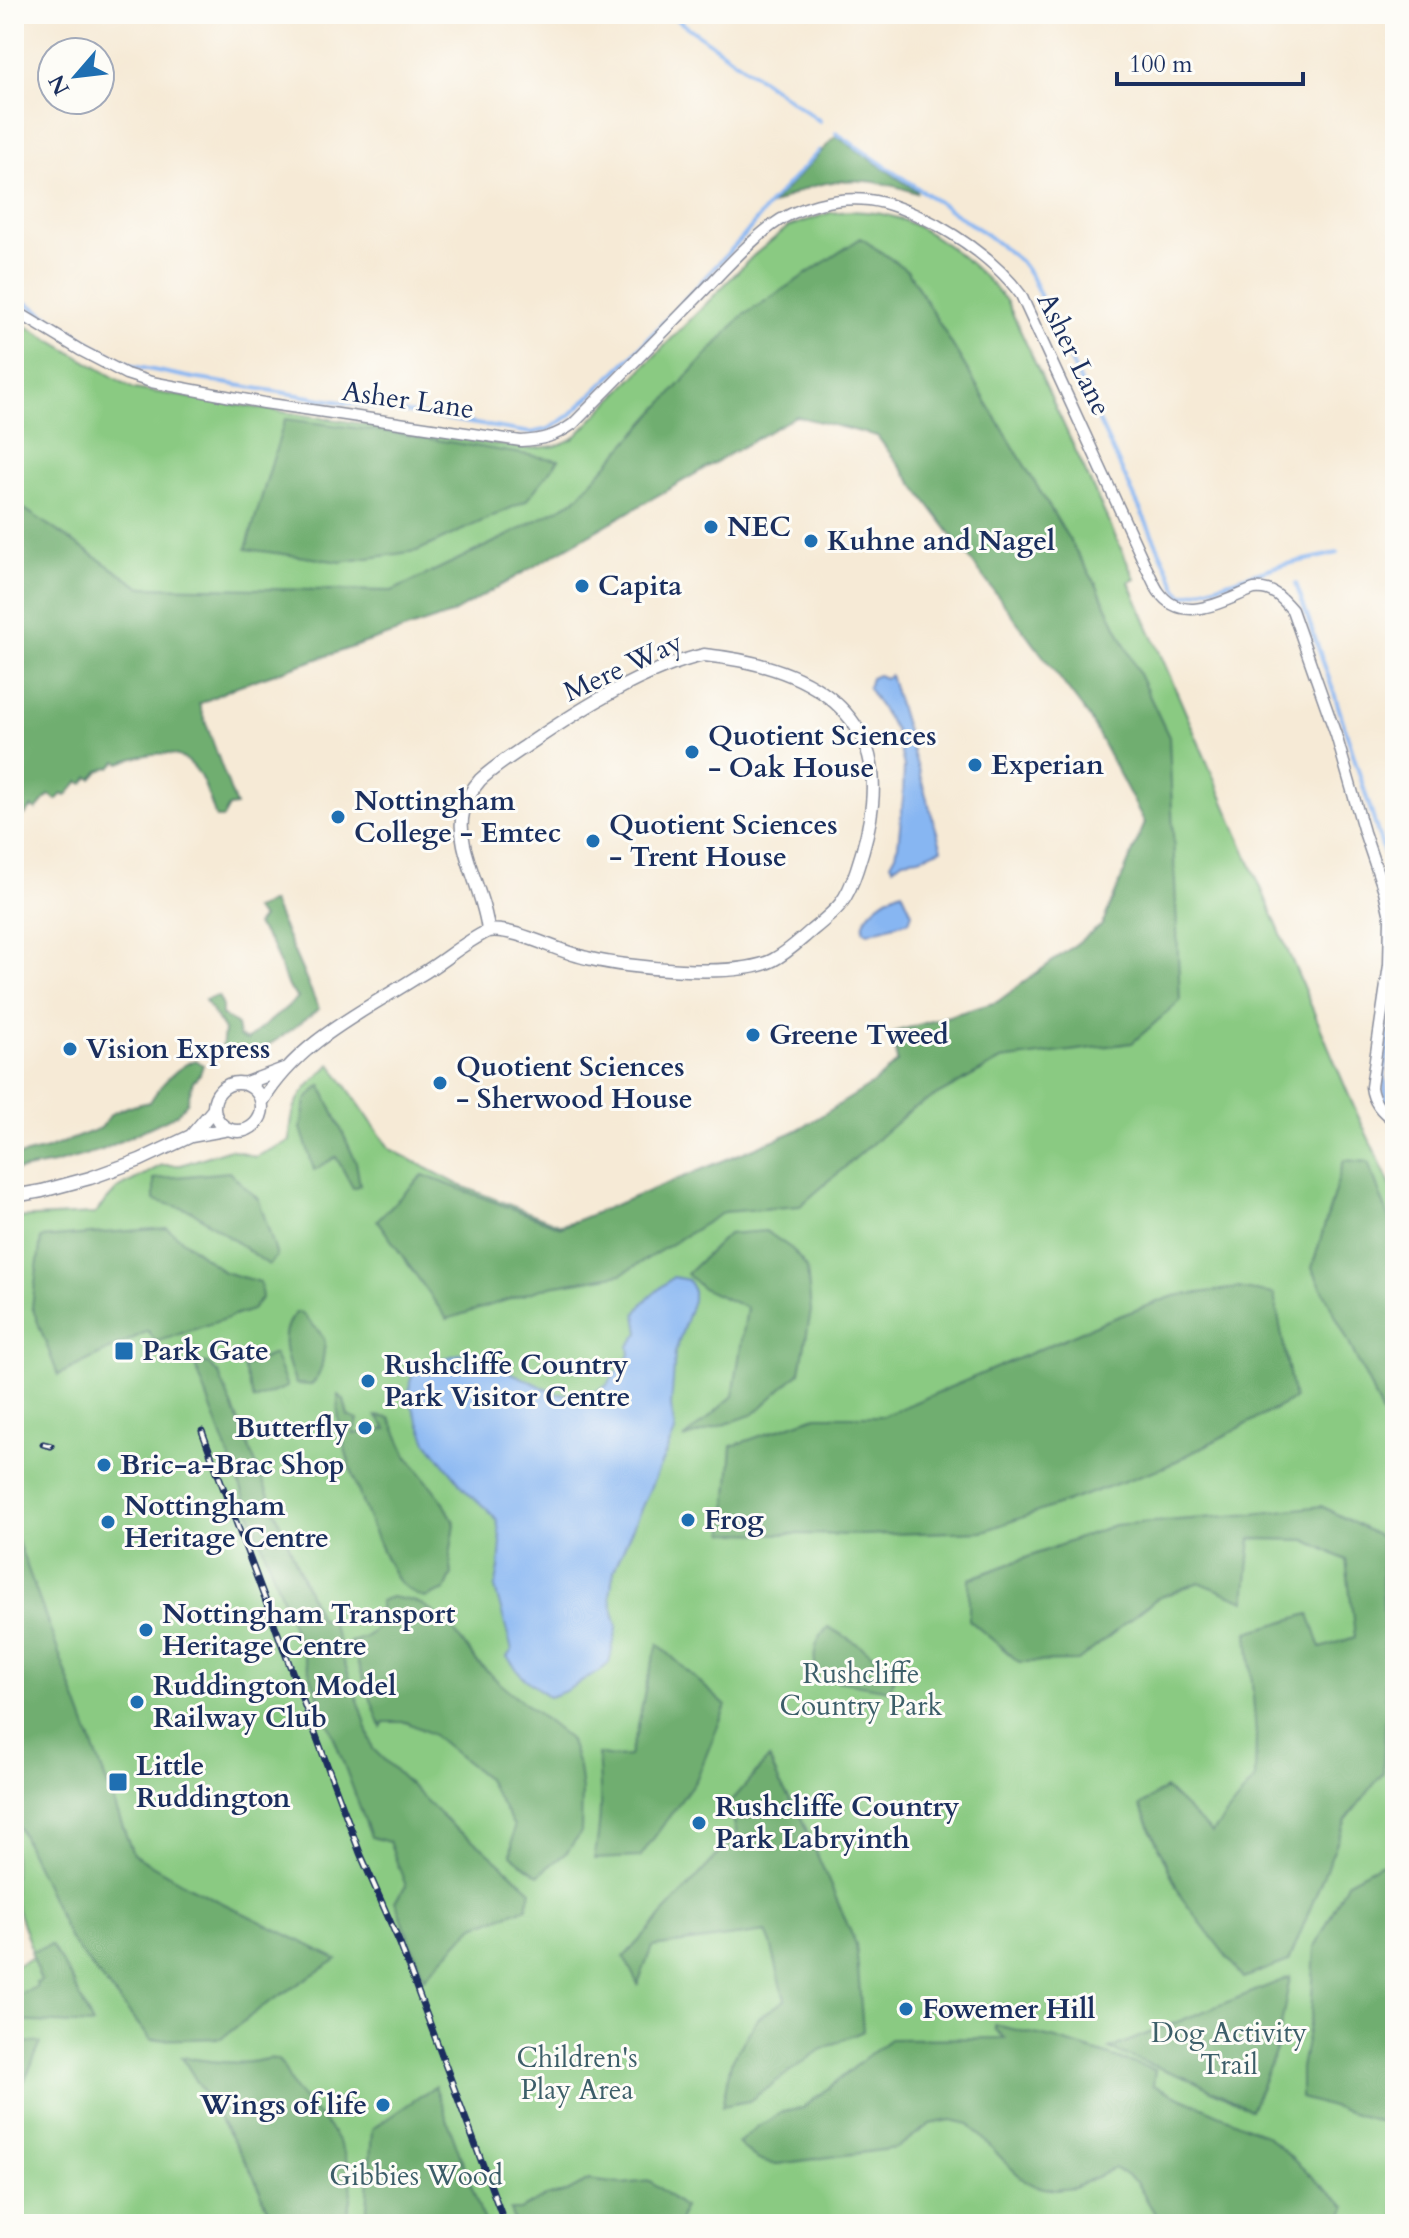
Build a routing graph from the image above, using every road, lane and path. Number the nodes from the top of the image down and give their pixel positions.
1 (14, 310) edge
2 (488, 931) junction
3 (286, 1068) junction
4 (246, 1083) junction
5 (262, 1102) junction
6 (214, 1109) junction
7 (1395, 1121) edge
8 (229, 1129) junction
9 (191, 1136) junction
10 (14, 1196) edge

1 - 7 street, Asher Lane
2 - 2 street, Mere Way
2 - 3 street
3 - 4 street
3 - 5 street
4 - 5 street
4 - 6 street
5 - 8 street
6 - 8 street
6 - 9 street
8 - 9 street
9 - 10 street

